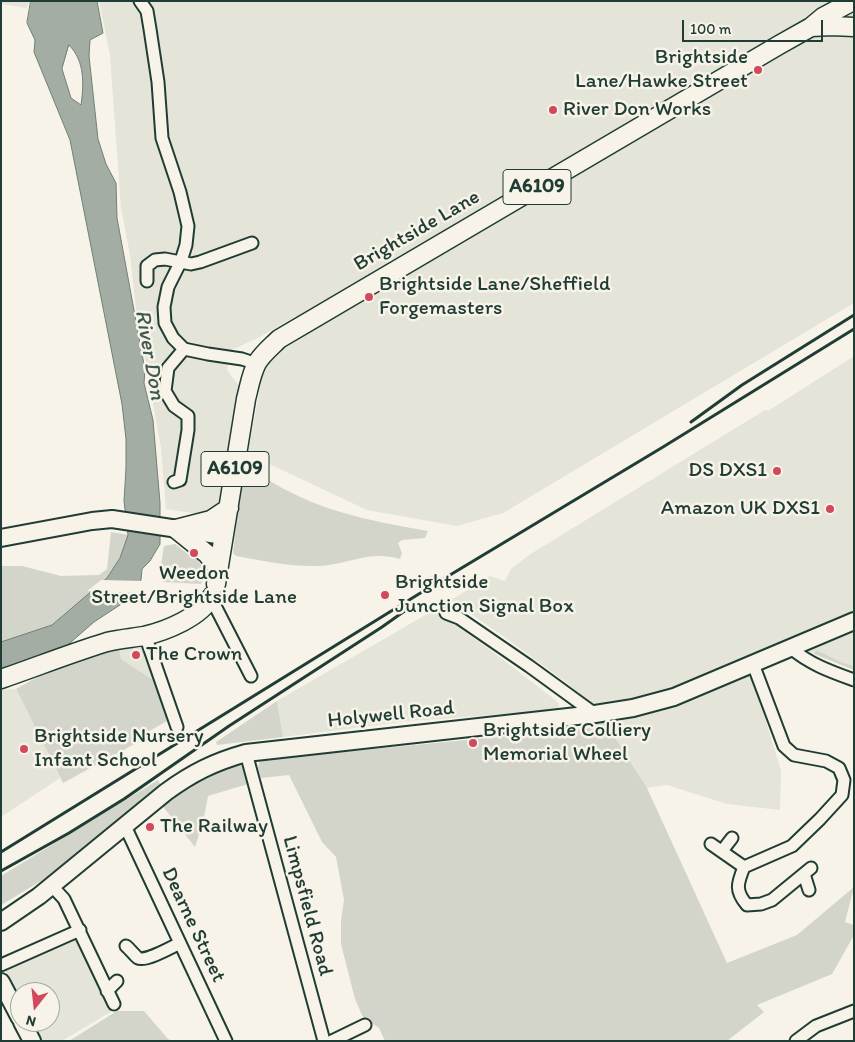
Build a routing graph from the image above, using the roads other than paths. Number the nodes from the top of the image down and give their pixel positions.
1 (140, 1) edge
2 (852, 2) edge
3 (811, 27) junction
4 (854, 27) edge
5 (252, 243) dead end
6 (181, 261) junction
7 (147, 281) dead end
8 (184, 349) junction
9 (256, 364) junction
10 (174, 482) dead end
11 (229, 508) junction
12 (172, 528) junction
13 (224, 536) junction
14 (1, 538) edge
15 (214, 586) junction
16 (446, 613) dead end
17 (854, 621) edge
18 (145, 636) junction
19 (791, 648) junction
20 (753, 664) junction
21 (251, 676) dead end
22 (1, 679) edge
23 (854, 680) edge
24 (595, 714) junction
25 (177, 727) dead end
26 (246, 753) junction
27 (125, 826) junction
28 (732, 838) dead end
29 (712, 844) dead end
30 (722, 851) junction
31 (744, 867) junction
32 (52, 886) junction
33 (809, 890) dead end
34 (1, 922) edge
35 (80, 930) junction
36 (180, 943) junction
37 (126, 946) dead end
38 (1, 965) edge
39 (117, 981) dead end
40 (1, 982) edge
41 (107, 991) junction
42 (10, 999) edge
43 (114, 1004) dead end
44 (854, 1011) edge
45 (365, 1025) dead end
46 (226, 1041) edge
47 (324, 1041) edge
48 (332, 1041) edge
49 (796, 1041) edge

1 - 6 street
2 - 3 main road, Brightside Lane
3 - 4 main road, Brightside Lane / A6109
3 - 9 main road, Brightside Lane / A6109
5 - 6 street
6 - 7 street
6 - 8 street
8 - 9 street
8 - 10 street
9 - 11 main road, Brightside Lane / A6109
11 - 12 main road
11 - 13 main road, Brightside Lane / A6109
12 - 13 main road
12 - 14 main road
12 - 15 main road
13 - 15 main road, A6109
15 - 18 main road
15 - 21 street
16 - 24 street
17 - 19 main road, Holywell Road
18 - 22 main road
18 - 25 street
19 - 20 main road, Holywell Road
19 - 23 street
20 - 24 main road, Holywell Road
20 - 31 street
24 - 26 main road, Holywell Road
26 - 27 main road, Holywell Road
26 - 47 street, Limpsfield Road
27 - 32 main road, Holywell Road
27 - 36 street, Dearne Street
28 - 30 street
29 - 30 street
30 - 31 street
31 - 33 street
32 - 34 main road, Holywell Road
32 - 35 street
35 - 38 street
35 - 41 street
36 - 37 street
36 - 46 street, Dearne Street
39 - 41 street
40 - 42 main road
41 - 43 street
44 - 49 street
45 - 48 street

